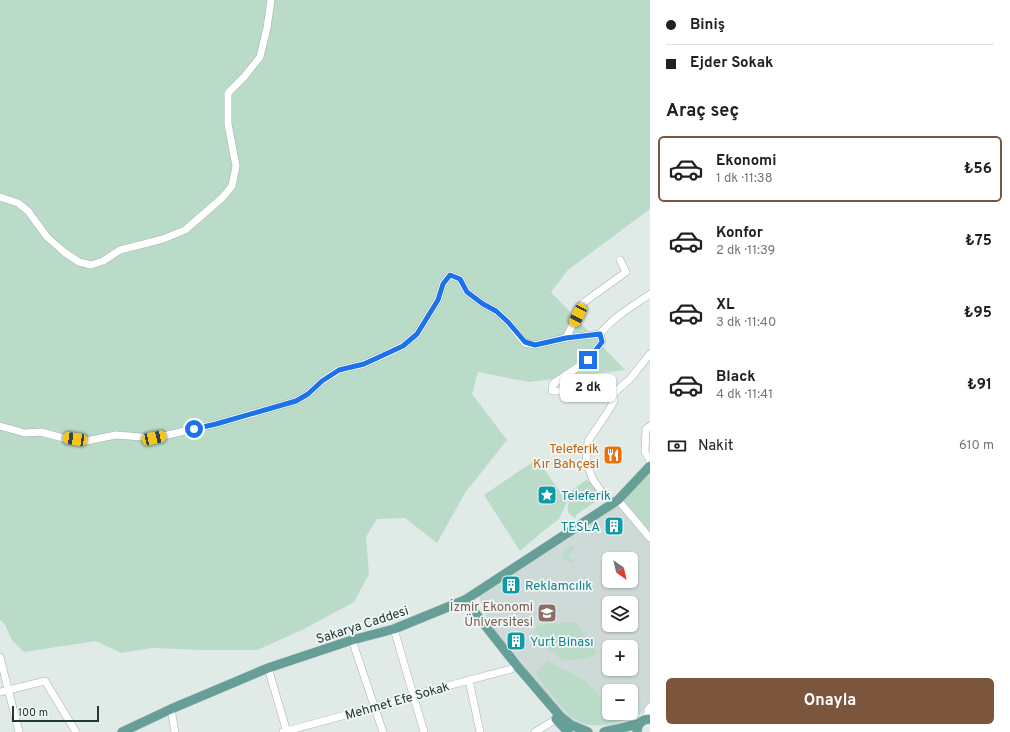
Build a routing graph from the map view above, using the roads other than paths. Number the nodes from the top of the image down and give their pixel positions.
1 (271, 0) edge
2 (0, 197) edge
3 (620, 260) dead end
4 (650, 294) edge
5 (600, 334) junction
6 (566, 338) junction
7 (650, 354) edge
8 (614, 393) junction
9 (0, 426) edge
10 (650, 426) edge
11 (650, 461) edge
12 (650, 466) edge
13 (615, 502) junction
14 (650, 538) edge
15 (465, 600) junction
16 (394, 629) junction
17 (352, 640) junction
18 (0, 657) edge
19 (268, 668) junction
20 (511, 669) dead end
21 (469, 680) junction
22 (8, 689) junction
23 (0, 692) edge
24 (413, 695) junction
25 (375, 707) junction
26 (650, 707) edge
27 (171, 709) junction
28 (558, 718) junction
29 (648, 719) edge
30 (638, 728) edge
31 (19, 732) edge
32 (76, 732) edge
33 (122, 732) edge
34 (175, 732) edge
35 (285, 732) edge
36 (383, 732) edge
37 (424, 732) edge
38 (480, 732) edge
39 (534, 732) edge
40 (568, 732) edge
41 (588, 732) edge
42 (604, 732) edge

1 - 2 street
3 - 6 street
4 - 5 street
5 - 6 street
5 - 8 street
6 - 9 street
7 - 8 street
8 - 13 street
10 - 11 street
12 - 13 main road, Sakarya Caddesi
13 - 14 street
13 - 15 main road, Sakarya Caddesi
15 - 16 main road, Sakarya Caddesi
15 - 28 main road
16 - 17 main road, Sakarya Caddesi
16 - 24 street
17 - 19 main road, Sakarya Caddesi
17 - 25 street
18 - 22 street
19 - 27 main road, Sakarya Caddesi
19 - 35 street
20 - 21 street, Mehmet Efe Sokak
21 - 24 street, Mehmet Efe Sokak
21 - 38 street
22 - 23 street
22 - 31 street
22 - 32 street
24 - 25 street, Mehmet Efe Sokak
24 - 37 street
25 - 35 street, Mehmet Efe Sokak
25 - 36 street
26 - 29 street
27 - 33 main road, Sakarya Caddesi
27 - 34 street
28 - 39 street
28 - 40 main road
28 - 41 main road
29 - 30 main road
30 - 42 main road

